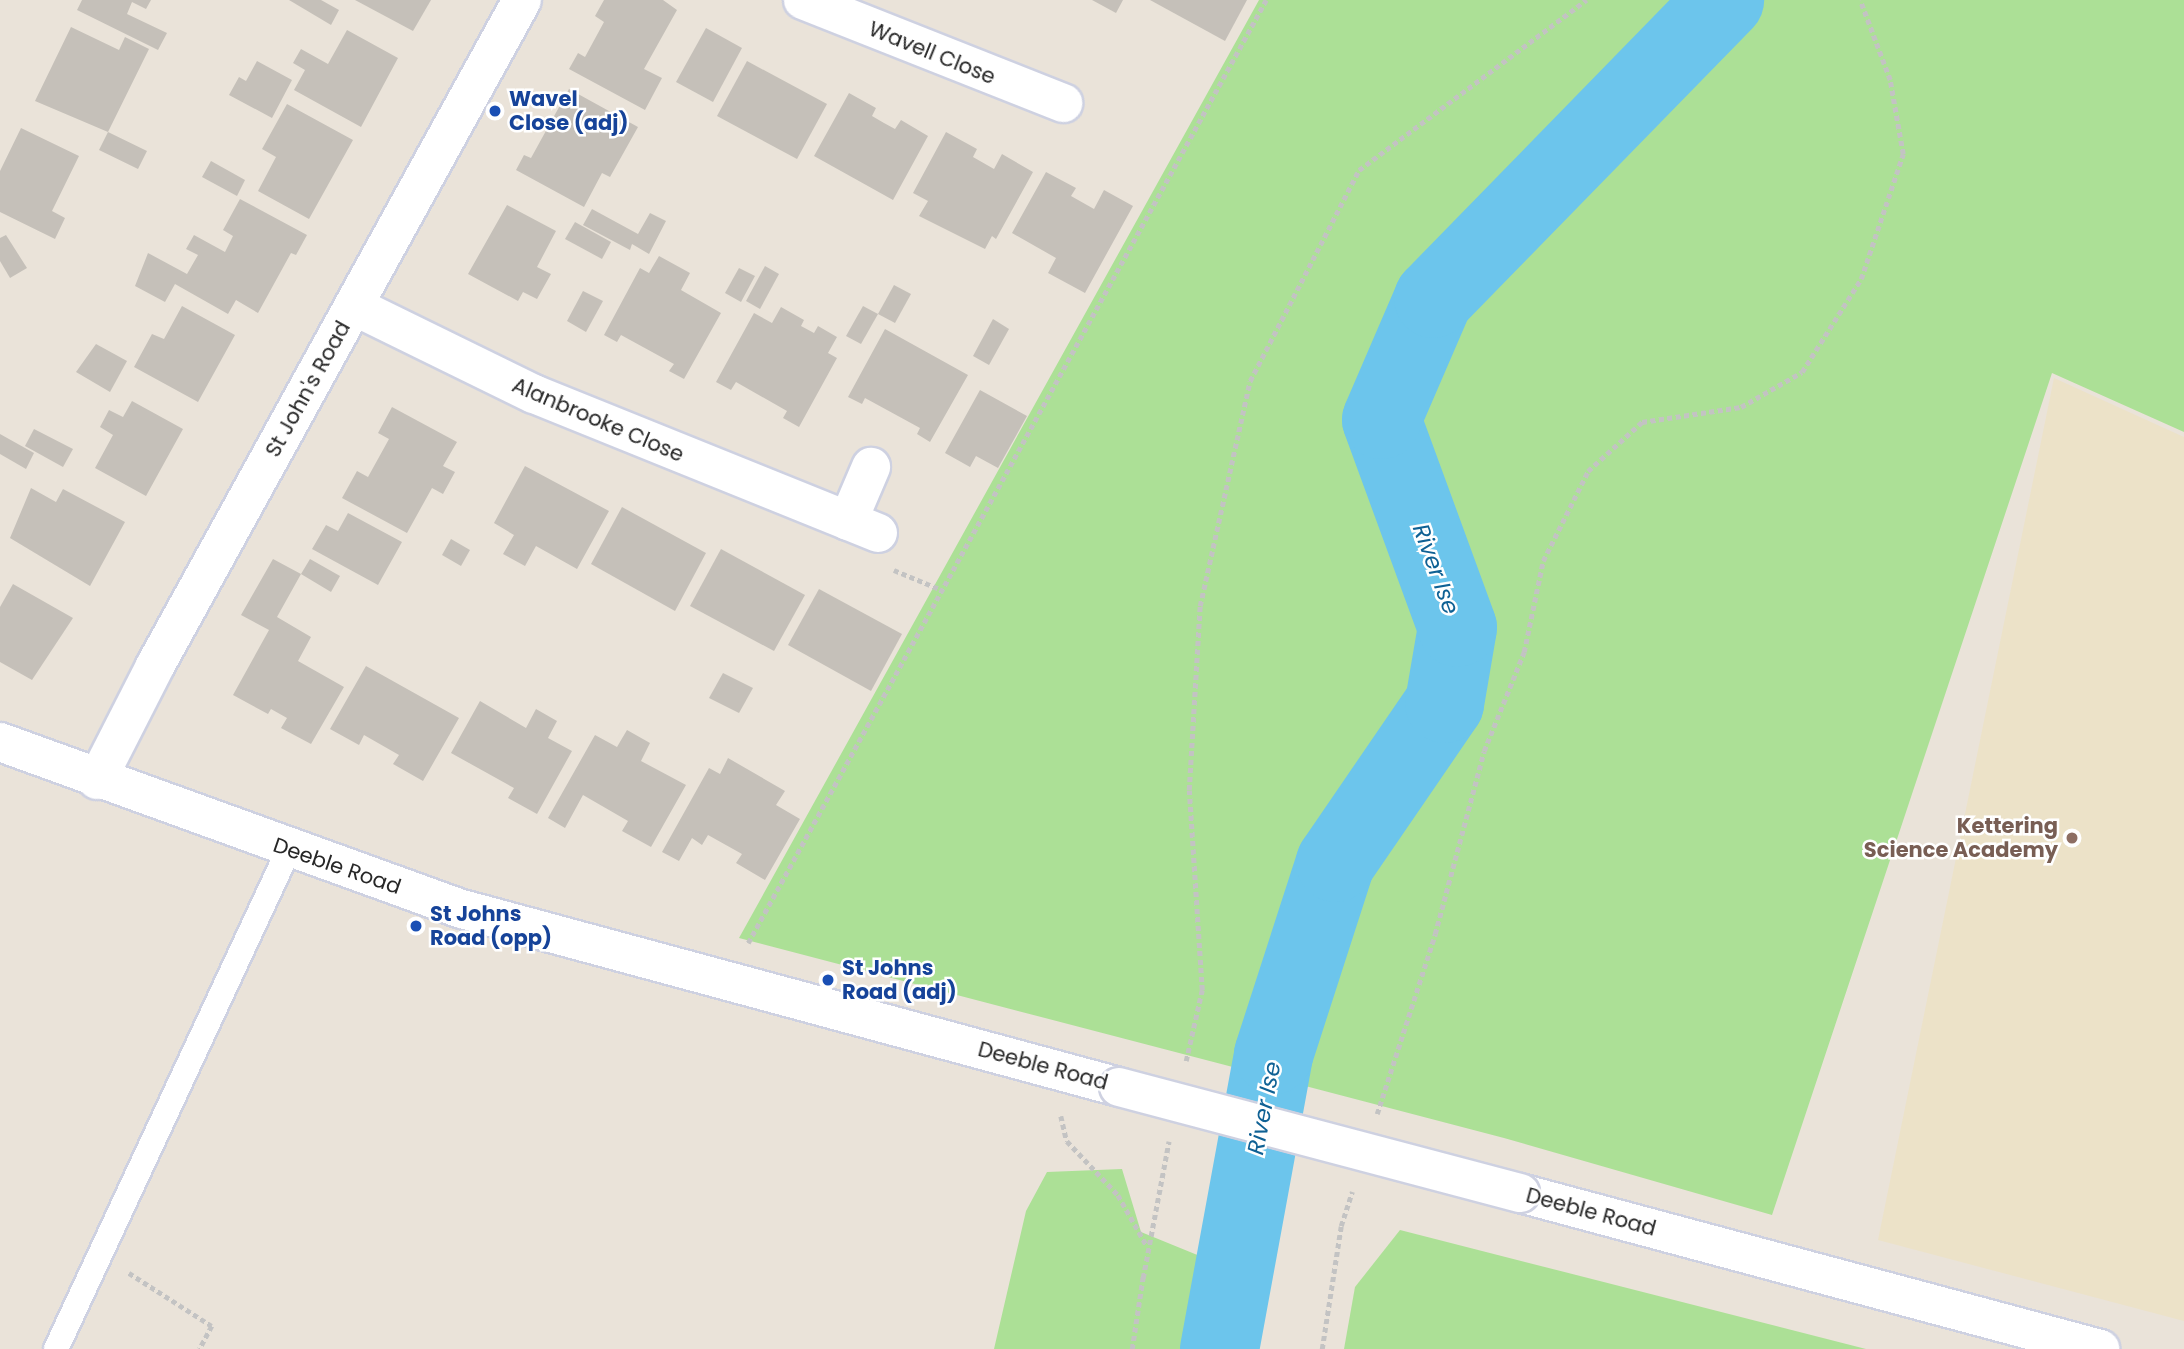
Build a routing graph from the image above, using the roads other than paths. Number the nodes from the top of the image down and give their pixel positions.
1 (522, 0) edge
2 (803, 0) edge
3 (1063, 103) dead end
4 (354, 306) junction
5 (871, 467) dead end
6 (0, 742) edge
7 (97, 780) junction
8 (289, 849) junction
9 (56, 1349) edge
10 (2100, 1349) edge

1 - 4 street, St John's Road
2 - 3 street, Wavell Close
4 - 5 street, Alanbrooke Close
4 - 7 street, St John's Road
6 - 7 street, Deeble Road
7 - 8 street, Deeble Road
8 - 9 lane
8 - 10 street, Deeble Road, bridge

